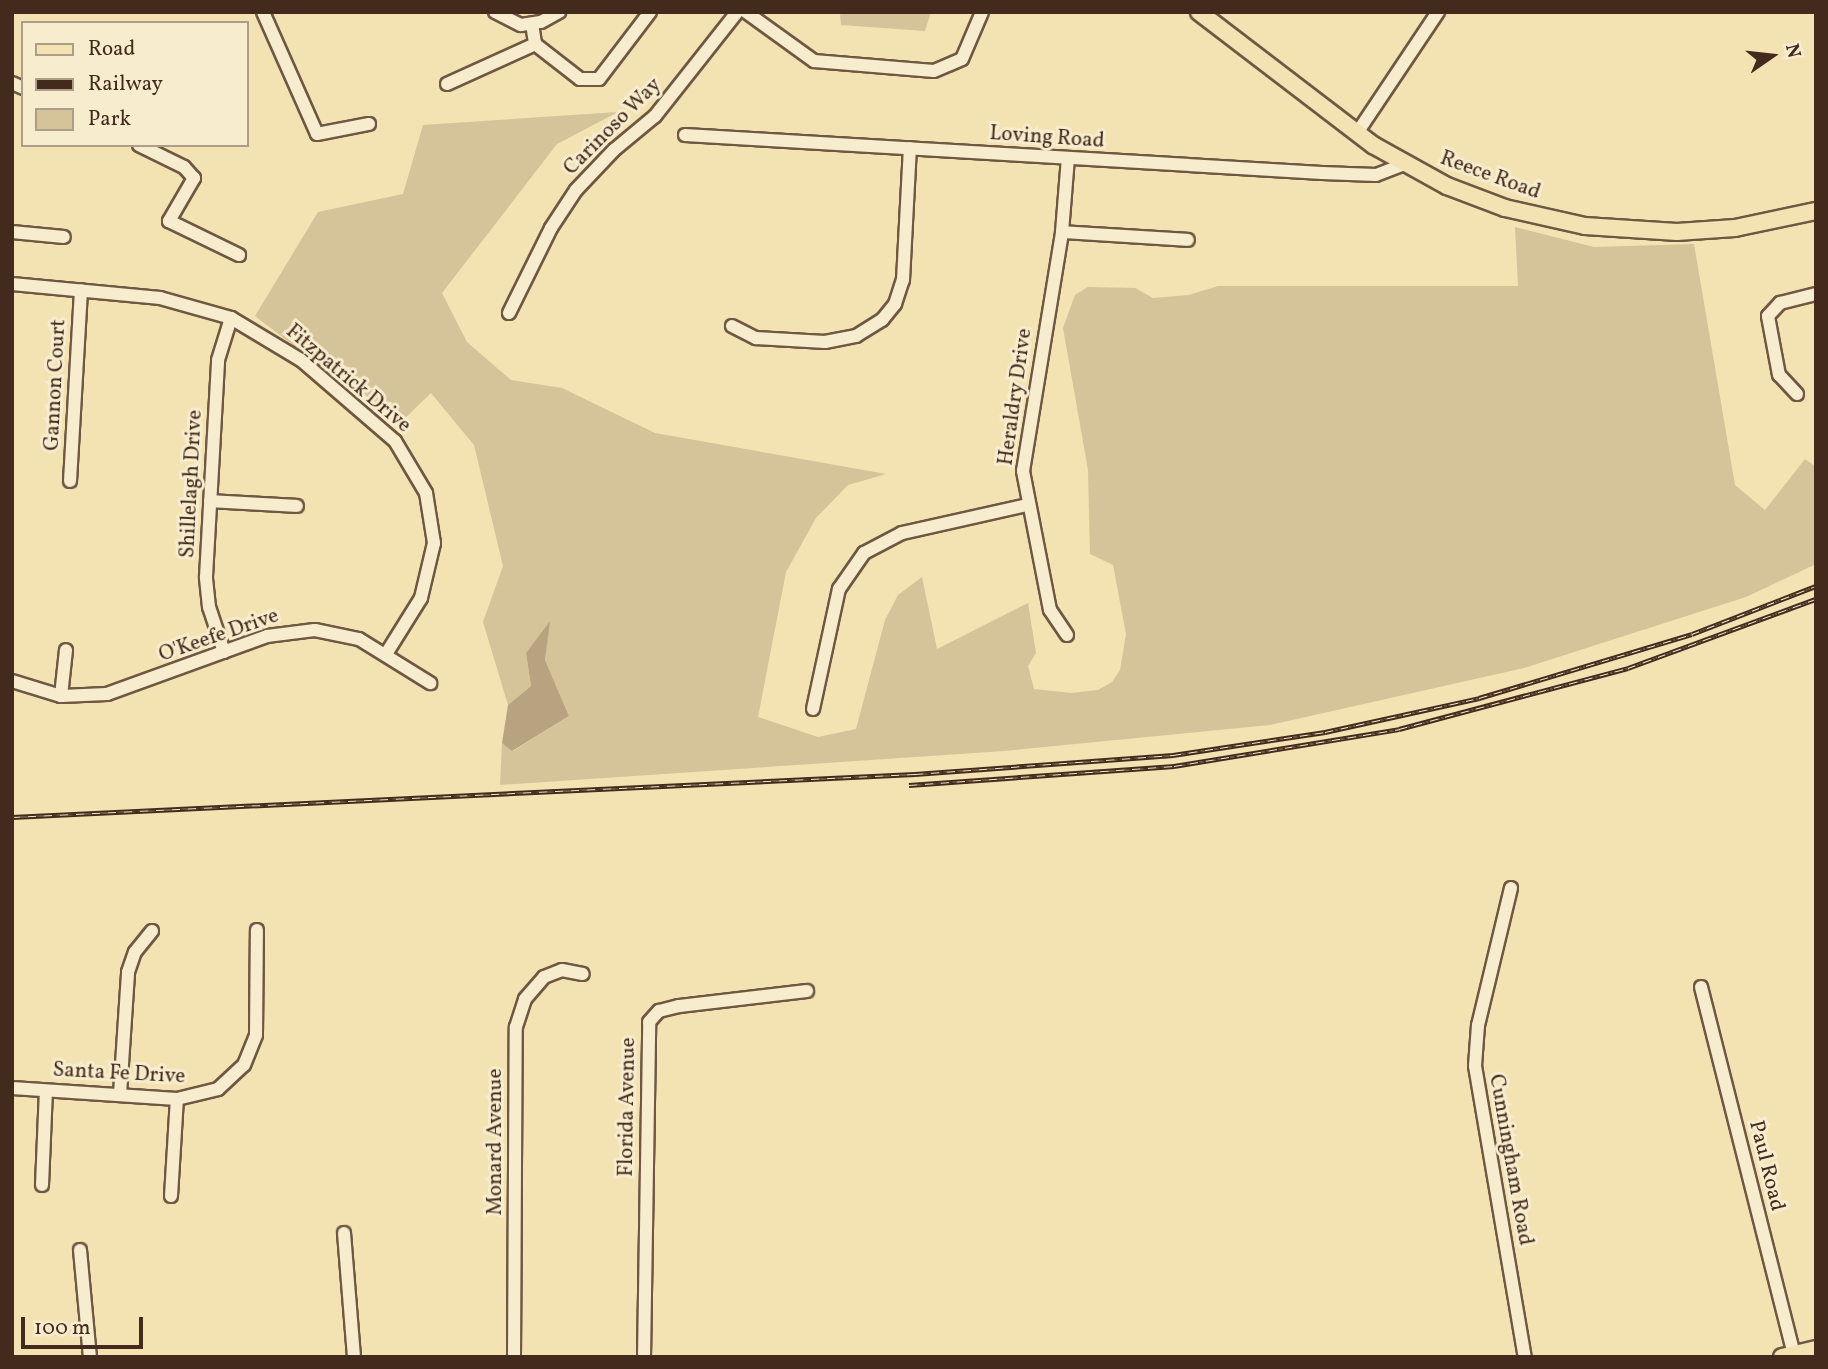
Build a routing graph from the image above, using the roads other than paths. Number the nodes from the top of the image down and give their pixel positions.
1 (263, 12) edge
2 (495, 12) edge
3 (559, 12) edge
4 (650, 12) edge
5 (737, 12) edge
6 (746, 12) edge
7 (982, 12) edge
8 (1199, 12) edge
9 (1438, 12) edge
10 (532, 24) junction
11 (535, 44) junction
12 (447, 84) dead end
13 (369, 124) dead end
14 (1357, 133) junction
15 (685, 135) dead end
16 (143, 147) edge
17 (910, 148) junction
18 (1068, 158) junction
19 (1405, 164) junction
20 (1816, 211) edge
21 (12, 232) edge
22 (1062, 232) junction
23 (64, 237) dead end
24 (1188, 240) dead end
25 (239, 255) dead end
26 (12, 284) edge
27 (81, 290) junction
28 (1816, 294) edge
29 (509, 313) dead end
30 (231, 318) junction
31 (732, 326) dead end
32 (1797, 394) dead end
33 (70, 481) dead end
34 (210, 501) junction
35 (1027, 505) junction
36 (297, 506) dead end
37 (1068, 635) dead end
38 (66, 650) dead end
39 (224, 652) junction
40 (386, 654) junction
41 (12, 681) edge
42 (430, 683) dead end
43 (61, 695) junction
44 (813, 709) dead end
45 (1511, 888) dead end
46 (257, 930) dead end
47 (152, 931) dead end
48 (583, 974) dead end
49 (1700, 987) dead end
50 (807, 991) dead end
51 (12, 1088) edge
52 (46, 1091) junction
53 (120, 1094) junction
54 (177, 1099) junction
55 (42, 1185) dead end
56 (171, 1196) dead end
57 (344, 1233) dead end
58 (80, 1250) dead end
59 (1816, 1349) edge
60 (1788, 1355) edge
61 (90, 1357) edge
62 (354, 1357) edge
63 (514, 1357) edge
64 (644, 1357) edge
65 (1525, 1357) edge

1 - 13 street
2 - 10 street
3 - 10 street
4 - 11 street
5 - 29 street, Carinoso Way
6 - 7 street
8 - 14 main road, Reece Road
9 - 14 street
10 - 11 street
11 - 12 street
14 - 19 main road, Reece Road
15 - 17 street, Loving Road
16 - 25 street
17 - 18 street, Loving Road
17 - 31 street
18 - 19 street, Loving Road
18 - 22 street, Heraldry Drive
19 - 20 main road, Reece Road
21 - 23 street
22 - 24 street
22 - 35 street, Heraldry Drive
26 - 27 street, Fitzpatrick Drive
27 - 30 street, Fitzpatrick Drive
27 - 33 street, Gannon Court
28 - 32 street
30 - 34 street, Shillelagh Drive
30 - 40 street, Fitzpatrick Drive
34 - 36 street
34 - 39 street, Shillelagh Drive
35 - 37 street, Heraldry Drive
35 - 44 street
38 - 43 street
39 - 40 street, O'Keefe Drive
39 - 43 street, O'Keefe Drive
40 - 42 street, O'Keefe Drive
41 - 43 street, O'Keefe Drive
45 - 65 street, Cunningham Road
46 - 54 street, Santa Fe Drive
47 - 53 street
48 - 63 street, Monard Avenue
49 - 60 street, Paul Road
50 - 64 street, Florida Avenue
51 - 52 street, Santa Fe Drive
52 - 53 street, Santa Fe Drive
52 - 55 street
53 - 54 street, Santa Fe Drive
54 - 56 street
57 - 62 street
58 - 61 street
59 - 60 main road

